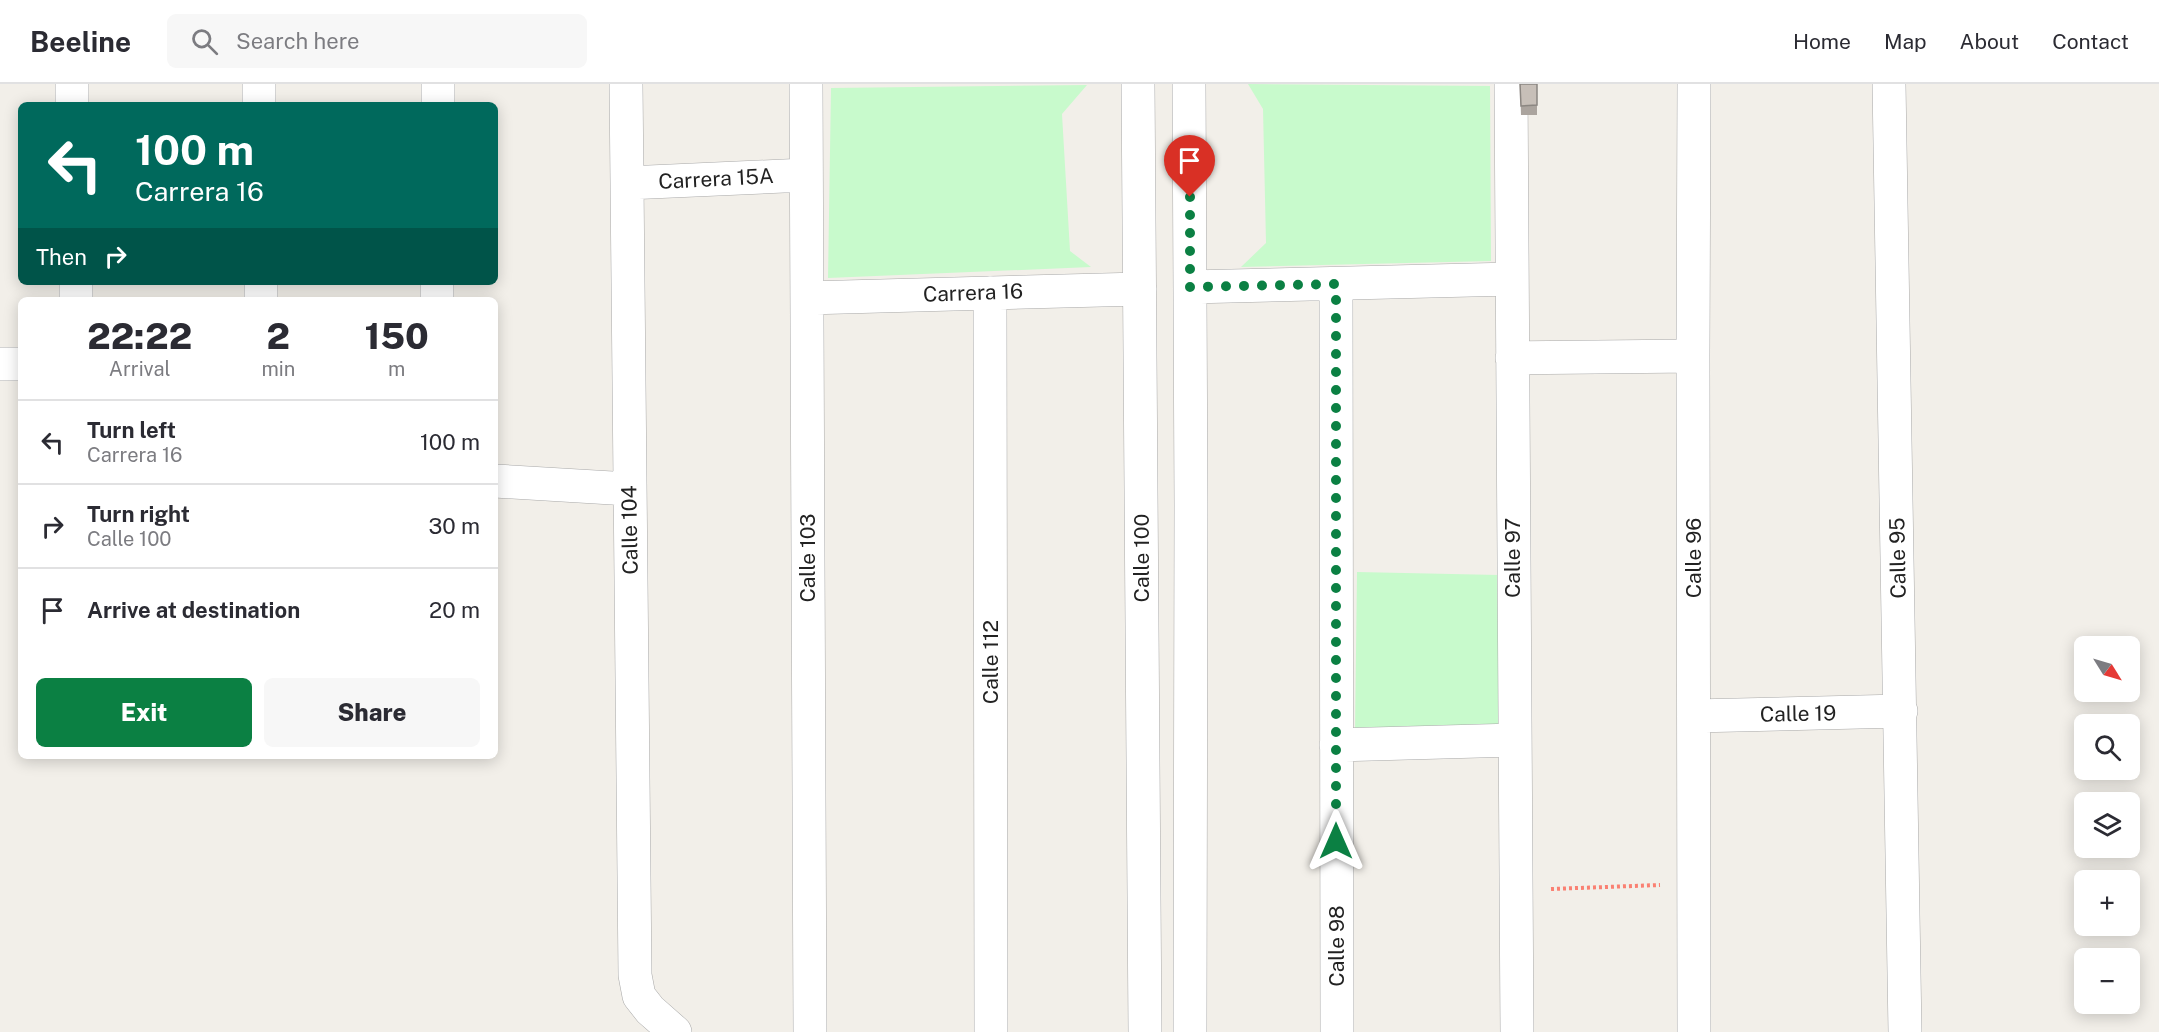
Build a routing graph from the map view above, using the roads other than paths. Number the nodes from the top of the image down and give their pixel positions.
1 (72, 84) edge
2 (259, 84) edge
3 (438, 84) edge
4 (626, 84) edge
5 (806, 84) edge
6 (1138, 84) edge
7 (1189, 84) edge
8 (1511, 84) edge
9 (1694, 84) edge
10 (1889, 84) edge
11 (72, 102) edge
12 (259, 102) edge
13 (438, 102) edge
14 (806, 175) junction
15 (627, 183) junction
16 (1512, 279) junction
17 (1336, 284) junction
18 (1190, 287) junction
19 (1140, 289) junction
20 (990, 293) junction
21 (807, 298) junction
22 (1693, 356) junction
23 (1512, 358) junction
24 (0, 364) edge
25 (18, 364) edge
26 (498, 482) edge
27 (629, 489) junction
28 (1901, 711) junction
29 (1694, 716) junction
30 (1515, 740) junction
31 (1336, 746) junction
32 (675, 1032) edge
33 (810, 1032) edge
34 (991, 1032) edge
35 (1145, 1032) edge
36 (1190, 1032) edge
37 (1337, 1032) edge
38 (1517, 1032) edge
39 (1694, 1032) edge
40 (1905, 1032) edge

1 - 11 street
2 - 12 street
3 - 13 street
4 - 15 street, Calle 104
5 - 14 street, Calle 103
6 - 19 street, Calle 100
7 - 18 street
8 - 16 street, Calle 97
9 - 22 street, Calle 96
10 - 28 street, Calle 95
14 - 15 street, Carrera 15A
14 - 21 street, Calle 103
15 - 27 street, Calle 104
16 - 17 street
16 - 23 street, Calle 97
17 - 18 street
17 - 31 street, Calle 98
18 - 36 street
19 - 20 street, Carrera 16
19 - 35 street, Calle 100
20 - 21 street, Carrera 16
20 - 34 street, Calle 112
21 - 33 street, Calle 103
22 - 23 street
22 - 29 street, Calle 96
23 - 30 street, Calle 97
24 - 25 street
26 - 27 street
27 - 32 street, Calle 104
28 - 29 street, Calle 19
28 - 40 street, Calle 95
29 - 39 street, Calle 96
30 - 31 street
30 - 38 street, Calle 97
31 - 37 street, Calle 98

